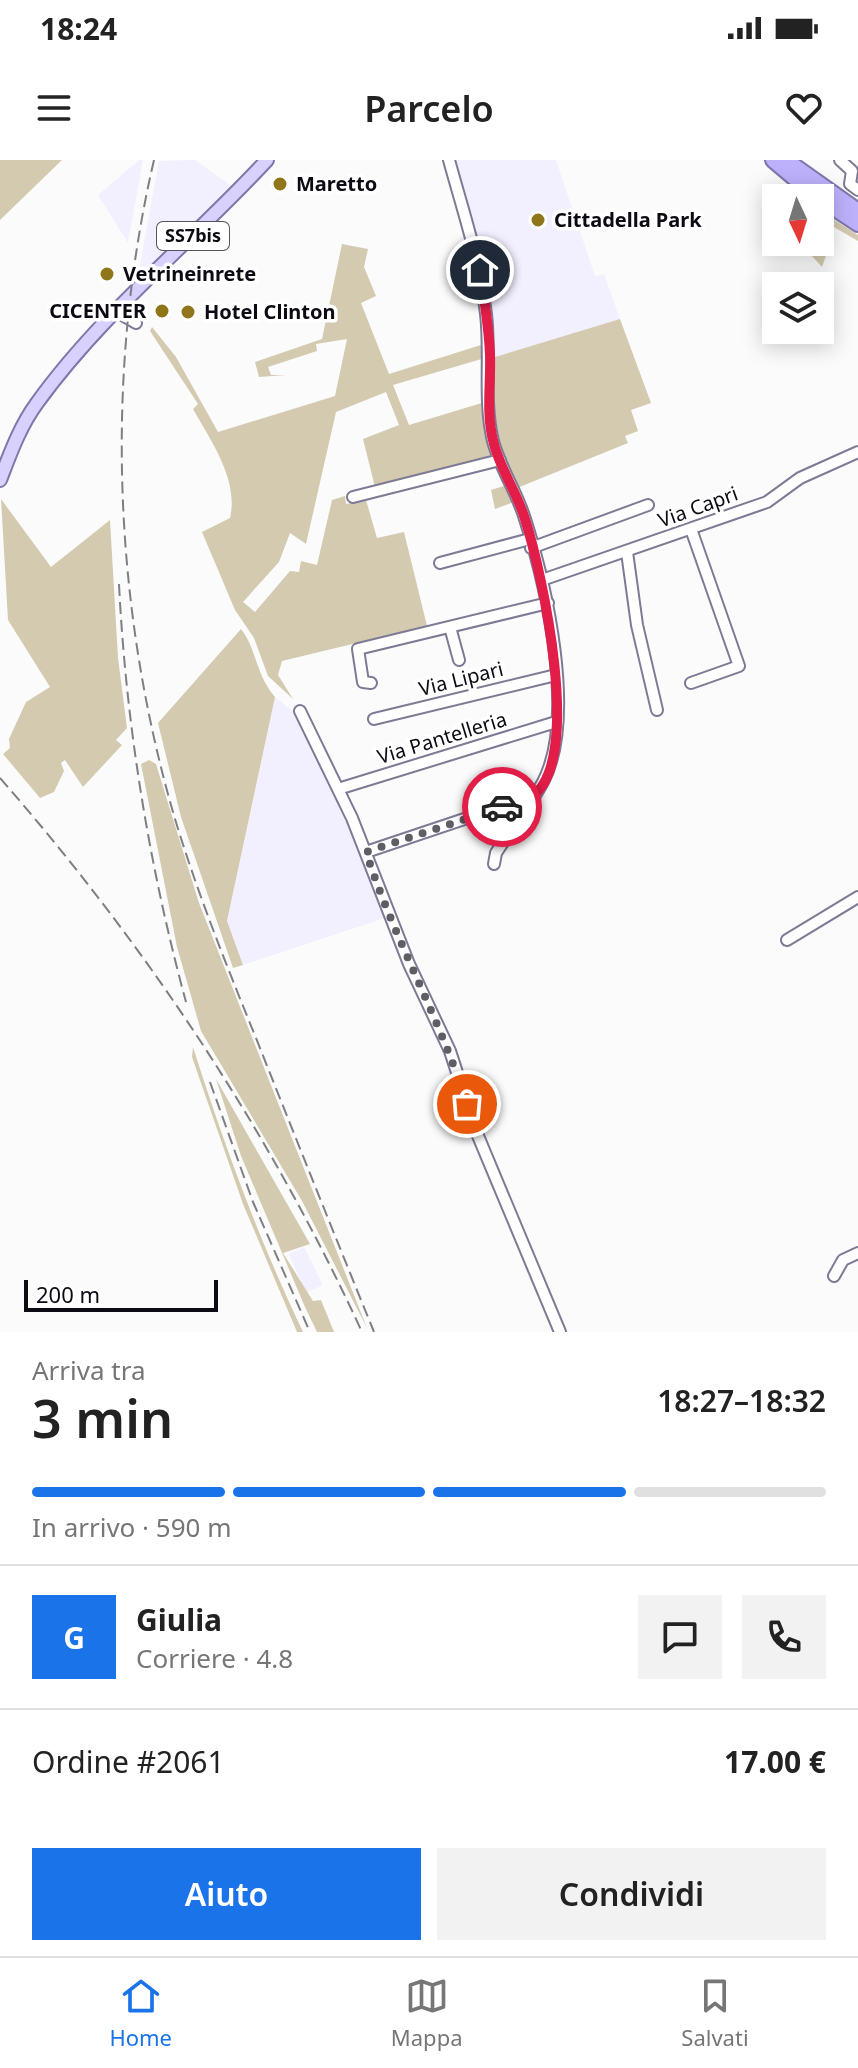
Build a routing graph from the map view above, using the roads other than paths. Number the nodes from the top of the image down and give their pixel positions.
1 (267, 160) edge
2 (449, 160) edge
3 (771, 160) edge
4 (786, 160) edge
5 (796, 160) edge
6 (840, 160) edge
7 (804, 184) edge
8 (810, 184) edge
9 (813, 184) edge
10 (858, 190) edge
11 (834, 201) edge
12 (834, 205) edge
13 (858, 211) edge
14 (858, 224) edge
15 (117, 312) junction
16 (136, 323) dead end
17 (858, 452) edge
18 (500, 460) junction
19 (0, 480) edge
20 (353, 497) dead end
21 (648, 505) dead end
22 (691, 529) junction
23 (531, 543) junction
24 (627, 552) junction
25 (440, 563) dead end
26 (542, 580) junction
27 (548, 603) junction
28 (450, 627) junction
29 (459, 660) dead end
30 (556, 675) junction
31 (371, 683) dead end
32 (691, 683) dead end
33 (657, 710) dead end
34 (300, 711) dead end
35 (374, 719) dead end
36 (556, 722) junction
37 (338, 789) junction
38 (533, 796) junction
39 (366, 852) junction
40 (494, 864) dead end
41 (858, 897) edge
42 (787, 940) dead end
43 (858, 1253) edge
44 (834, 1276) dead end
45 (560, 1332) edge

1 - 15 main road, SS7bis
2 - 18 street
3 - 7 highway
4 - 8 highway
5 - 9 highway
6 - 10 street
11 - 13 highway
12 - 14 highway
15 - 16 street
15 - 19 main road, SS7bis
17 - 22 street, Via Capri
18 - 20 street
18 - 23 street
21 - 23 street
22 - 24 street, Via Capri
22 - 32 street
23 - 25 street
23 - 26 street
24 - 26 street, Via Capri
24 - 33 street
26 - 27 street
27 - 28 street
27 - 30 street
28 - 29 street
28 - 31 street
30 - 35 street, Via Lipari
30 - 36 street
34 - 37 street
36 - 37 street, Via Pantelleria
36 - 38 street
37 - 39 street
38 - 39 street
38 - 40 street
39 - 45 street
41 - 42 street
43 - 44 street

